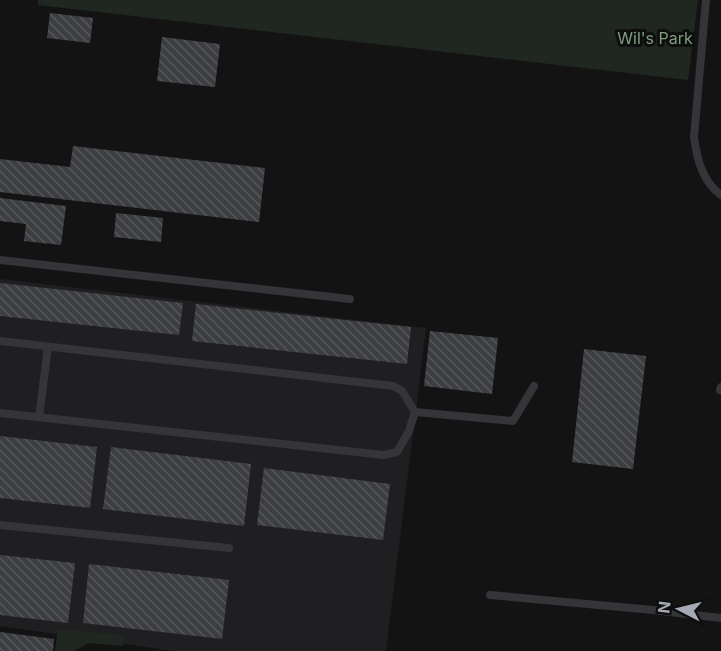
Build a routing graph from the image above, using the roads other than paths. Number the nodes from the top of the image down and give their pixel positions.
1 (706, 0) edge
2 (721, 195) edge
3 (0, 260) edge
4 (350, 298) dead end
5 (0, 341) edge
6 (48, 346) junction
7 (534, 386) dead end
8 (415, 412) junction
9 (0, 413) edge
10 (39, 417) junction
11 (0, 525) edge
12 (229, 549) dead end
13 (490, 595) dead end
14 (721, 618) edge

1 - 2 lane
3 - 4 lane
5 - 6 lane
6 - 8 lane
6 - 10 lane
7 - 8 lane
8 - 10 lane
9 - 10 lane
11 - 12 lane
13 - 14 lane

